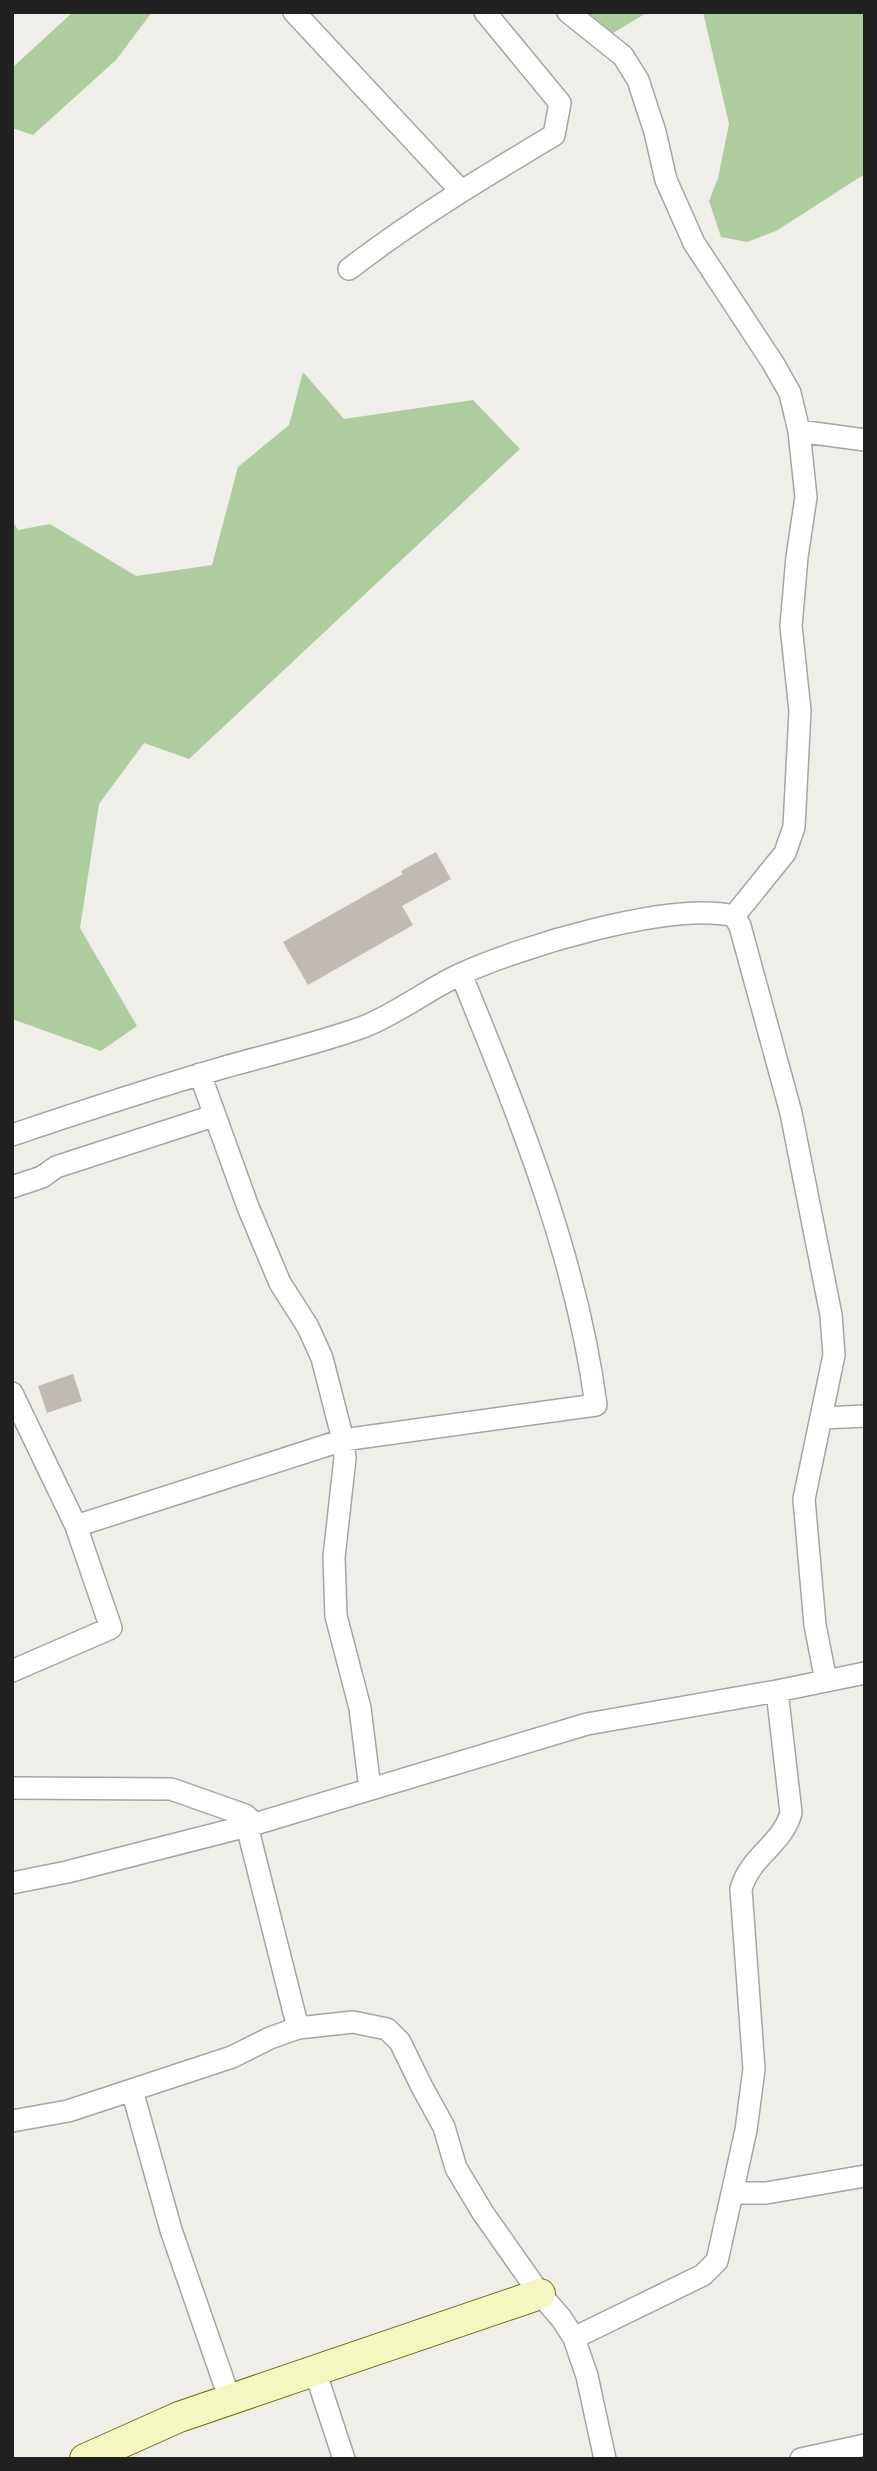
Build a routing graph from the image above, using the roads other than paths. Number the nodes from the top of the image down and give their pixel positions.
1 (293, 12) edge
2 (485, 12) edge
3 (568, 12) edge
4 (461, 191) junction
5 (349, 269) dead end
6 (799, 431) junction
7 (865, 440) edge
8 (734, 916) junction
9 (461, 974) junction
10 (200, 1074) junction
11 (213, 1116) junction
12 (12, 1135) edge
13 (12, 1187) edge
14 (12, 1393) edge
15 (865, 1416) edge
16 (822, 1418) junction
17 (343, 1440) junction
18 (76, 1525) junction
19 (12, 1671) edge
20 (865, 1673) edge
21 (826, 1681) junction
22 (777, 1691) junction
23 (12, 1788) edge
24 (370, 1789) junction
25 (251, 1825) junction
26 (12, 1883) edge
27 (298, 2028) junction
28 (132, 2090) junction
29 (12, 2120) edge
30 (865, 2176) edge
31 (733, 2193) junction
32 (540, 2294) junction
33 (574, 2338) junction
34 (315, 2371) junction
35 (230, 2400) junction
36 (865, 2445) edge
37 (85, 2459) edge
38 (344, 2459) edge
39 (605, 2459) edge
40 (801, 2459) edge

1 - 4 street
2 - 4 street
3 - 6 street
4 - 5 street
6 - 7 street
6 - 8 street
8 - 9 street
8 - 16 street
9 - 10 street
9 - 17 street
10 - 11 street
10 - 12 street
11 - 13 street
11 - 17 street
14 - 18 street
15 - 16 street
16 - 21 street
17 - 18 street
17 - 24 street
18 - 19 street
20 - 21 street
21 - 22 street
22 - 24 street
22 - 31 street
23 - 25 street
24 - 25 street
25 - 26 street
25 - 27 street
27 - 28 street
27 - 32 street
28 - 29 street
28 - 35 street
30 - 31 street
31 - 33 street
32 - 33 street
32 - 34 street
33 - 39 street
34 - 35 street
34 - 38 street
35 - 37 street
36 - 40 street

